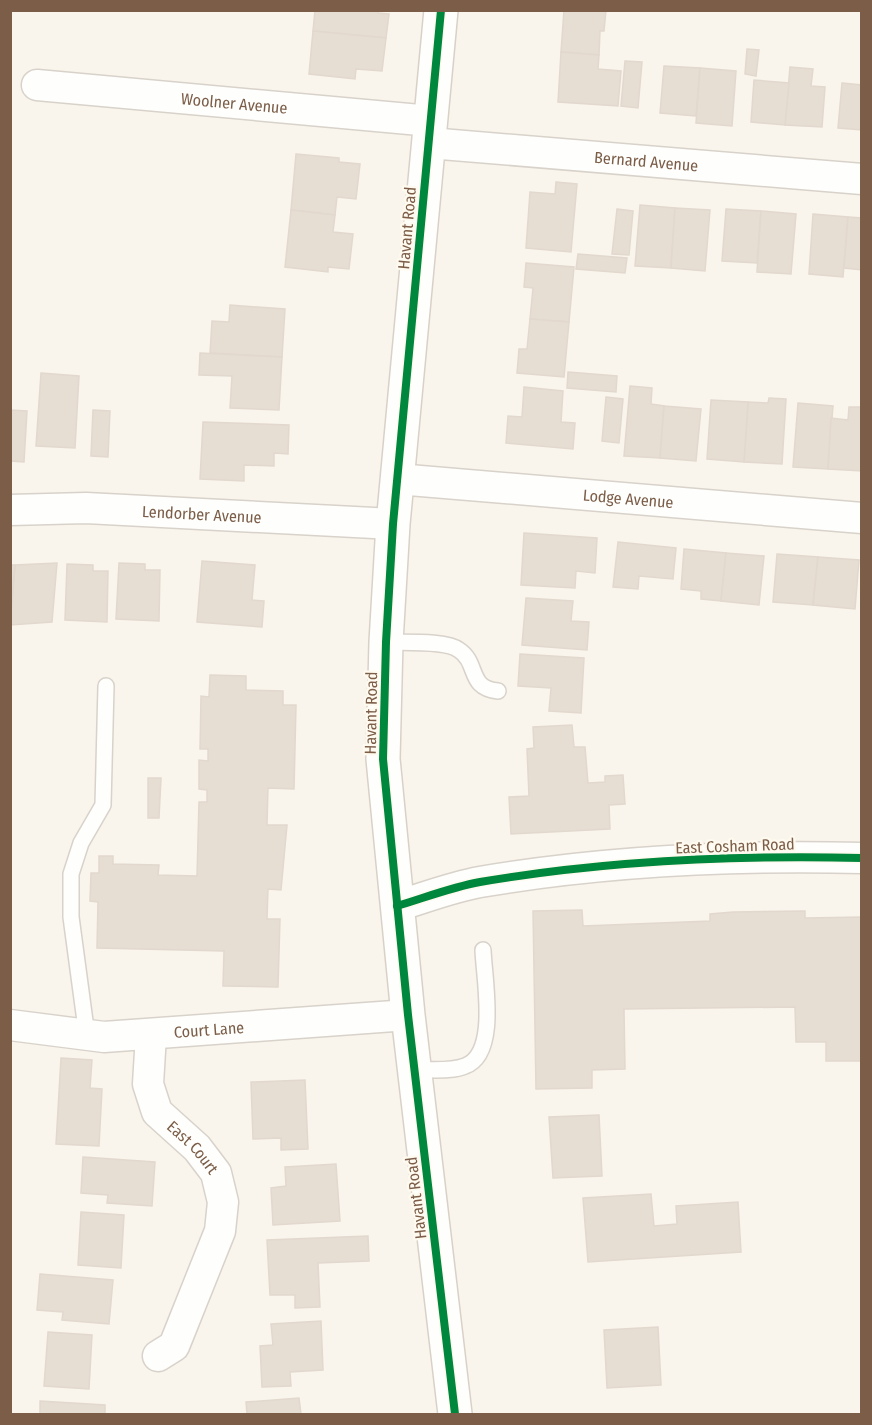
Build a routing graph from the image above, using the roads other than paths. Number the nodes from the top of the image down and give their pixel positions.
1 (441, 10) edge
2 (37, 85) dead end
3 (430, 132) junction
4 (861, 179) edge
5 (397, 479) junction
6 (10, 510) edge
7 (861, 518) edge
8 (393, 524) junction
9 (386, 642) junction
10 (106, 686) dead end
11 (498, 691) dead end
12 (861, 858) edge
13 (397, 906) junction
14 (483, 950) dead end
15 (408, 1015) junction
16 (10, 1025) edge
17 (151, 1035) junction
18 (87, 1036) junction
19 (414, 1070) junction
20 (158, 1356) dead end
21 (455, 1414) edge

1 - 3 street, Havant Road
2 - 3 street, Woolner Avenue
3 - 4 street, Bernard Avenue
3 - 5 street, Havant Road
5 - 7 street, Lodge Avenue
5 - 8 street, Havant Road
6 - 8 street, Lendorber Avenue
8 - 9 street, Havant Road
9 - 11 lane
9 - 13 street, Havant Road
10 - 18 lane
12 - 13 street, East Cosham Road
13 - 15 street, Havant Road
14 - 19 lane
15 - 17 street, Court Lane
15 - 19 street, Havant Road
16 - 18 street, Court Lane
17 - 18 street, Court Lane
17 - 20 street, East Court
19 - 21 street, Havant Road

